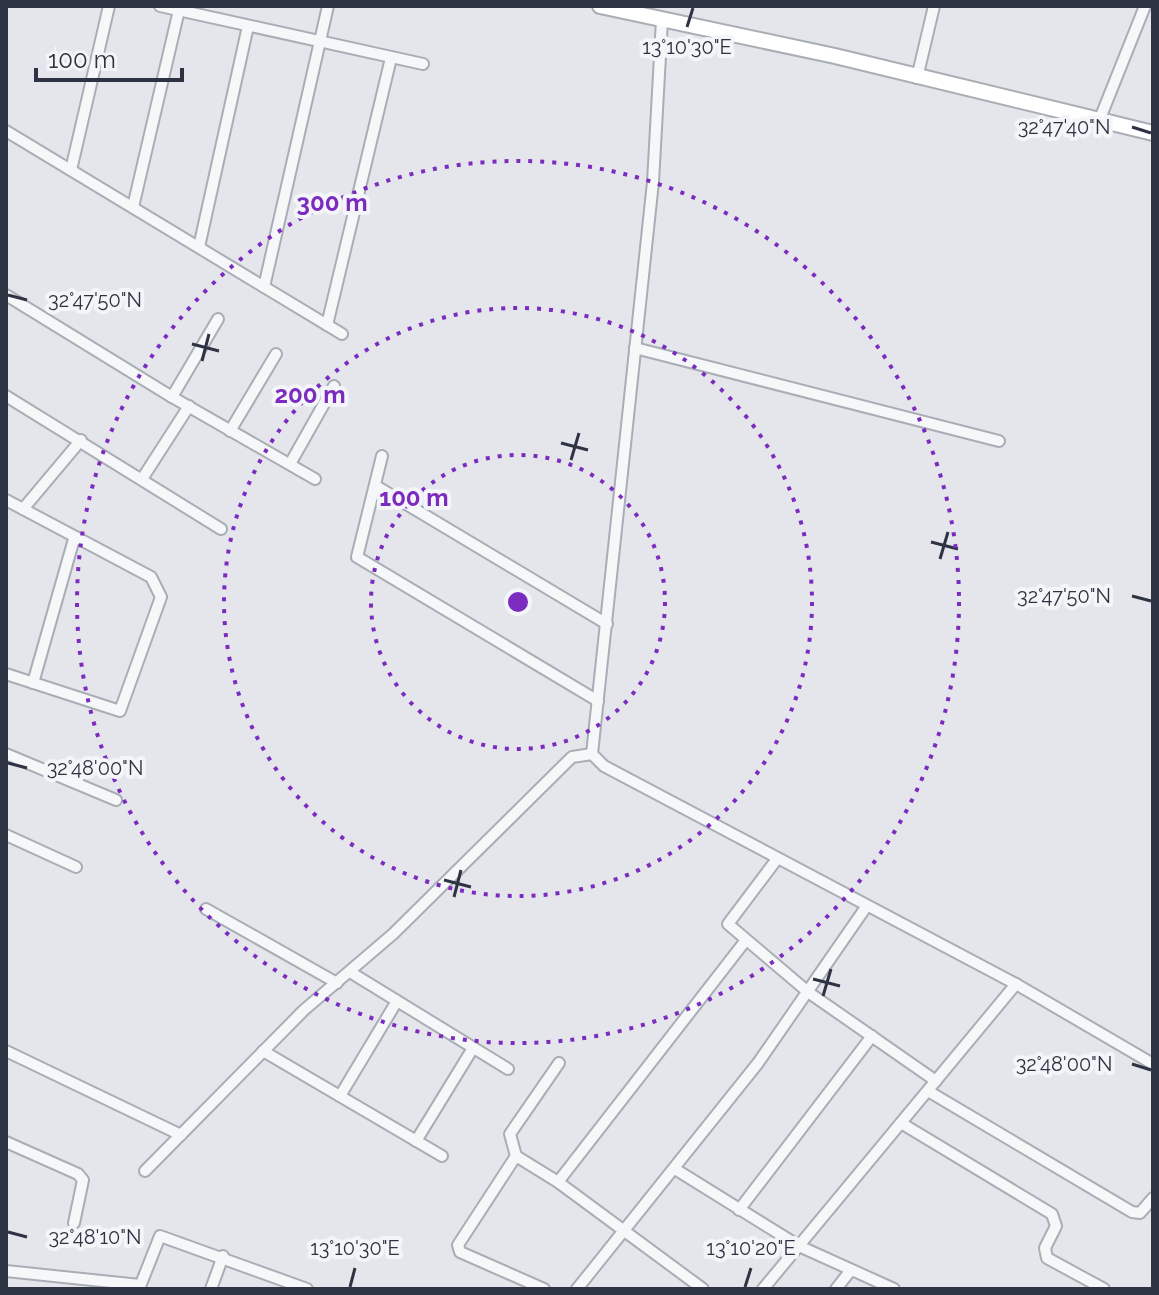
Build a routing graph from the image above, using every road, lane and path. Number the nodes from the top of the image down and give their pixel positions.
1 (109, 6) edge
2 (160, 6) edge
3 (328, 6) edge
4 (600, 6) edge
5 (934, 6) edge
6 (1145, 6) edge
7 (179, 10) junction
8 (662, 20) junction
9 (248, 26) junction
10 (320, 41) junction
11 (391, 58) junction
12 (423, 64) dead end
13 (917, 78) junction
14 (1099, 121) junction
15 (6, 131) edge
16 (1153, 133) edge
17 (71, 170) junction
18 (133, 207) junction
19 (199, 247) junction
20 (264, 287) junction
21 (6, 295) edge
22 (218, 319) dead end
23 (327, 325) junction
24 (342, 334) dead end
25 (635, 348) junction
26 (276, 354) dead end
27 (334, 386) dead end
28 (6, 396) edge
29 (172, 397) junction
30 (189, 406) junction
31 (230, 431) junction
32 (81, 440) junction
33 (999, 441) dead end
34 (382, 456) dead end
35 (290, 464) junction
36 (142, 479) junction
37 (315, 479) dead end
38 (376, 486) junction
39 (6, 500) edge
40 (23, 509) junction
41 (221, 529) dead end
42 (74, 539) junction
43 (607, 624) junction
44 (6, 674) edge
45 (33, 683) junction
46 (598, 701) junction
47 (6, 754) edge
48 (592, 754) junction
49 (116, 800) dead end
50 (6, 835) edge
51 (777, 859) junction
52 (76, 867) dead end
53 (866, 907) junction
54 (206, 909) dead end
55 (746, 940) junction
56 (350, 972) junction
57 (337, 983) junction
58 (1016, 984) junction
59 (808, 992) junction
60 (397, 1001) junction
61 (872, 1036) junction
62 (473, 1048) junction
63 (6, 1051) edge
64 (263, 1051) junction
65 (559, 1063) dead end
66 (1153, 1064) edge
67 (508, 1069) dead end
68 (936, 1081) junction
69 (928, 1091) junction
70 (340, 1096) junction
71 (901, 1123) junction
72 (181, 1135) junction
73 (416, 1141) junction
74 (6, 1142) edge
75 (442, 1156) dead end
76 (516, 1156) junction
77 (675, 1169) junction
78 (145, 1171) dead end
79 (558, 1182) junction
80 (1153, 1198) edge
81 (739, 1210) junction
82 (74, 1223) dead end
83 (624, 1233) junction
84 (799, 1246) junction
85 (223, 1256) junction
86 (851, 1270) junction
87 (6, 1271) edge
88 (40, 1275) junction
89 (286, 1285) edge
90 (140, 1287) edge
91 (39, 1289) edge
92 (211, 1289) edge
93 (307, 1289) edge
94 (544, 1289) edge
95 (577, 1289) edge
96 (703, 1289) edge
97 (763, 1289) edge
98 (836, 1289) edge
99 (894, 1289) edge
100 (1104, 1289) edge

1 - 17 street
2 - 7 street
3 - 10 street
4 - 8 street
5 - 13 street
6 - 14 street
7 - 9 street
7 - 18 street
8 - 13 street
8 - 25 street
9 - 10 street
9 - 19 street
10 - 11 street
10 - 20 street
11 - 12 street
11 - 23 street
13 - 14 street
14 - 16 street
15 - 17 street
17 - 18 street
18 - 19 street
19 - 20 street
20 - 23 street
21 - 29 street
22 - 29 street
23 - 24 street
25 - 33 street
25 - 43 street
26 - 31 street
27 - 35 street
28 - 32 street
29 - 30 street
30 - 31 street
30 - 36 street
31 - 35 street
32 - 36 street
32 - 40 street
34 - 38 street
35 - 37 street
36 - 41 street
38 - 43 street
38 - 46 street
39 - 40 street
40 - 42 street
42 - 45 street
42 - 45 street
43 - 46 street
44 - 45 street
46 - 48 street
47 - 49 street
48 - 51 street
48 - 56 street
50 - 52 street
51 - 53 street
51 - 55 street
53 - 58 street
53 - 59 street
54 - 57 street
55 - 59 street
55 - 79 street
56 - 57 street
56 - 60 street
57 - 64 street
58 - 66 street
58 - 68 street
59 - 61 street
59 - 77 street
60 - 62 street
60 - 70 street
61 - 68 street
61 - 81 street
62 - 67 street
62 - 73 street
63 - 72 street
64 - 70 street
64 - 72 street
65 - 76 street
68 - 69 street
69 - 71 street
69 - 80 street
70 - 73 street
71 - 84 street
71 - 100 street
72 - 78 street
73 - 75 street
74 - 82 street
76 - 79 street
76 - 94 street
77 - 81 street
77 - 83 street
79 - 83 street
81 - 84 street
83 - 95 street
83 - 96 street
84 - 86 street
84 - 97 street
85 - 89 street
85 - 90 street
85 - 92 street
86 - 98 street
86 - 99 street
87 - 88 street
88 - 90 street
88 - 91 street
89 - 93 street

